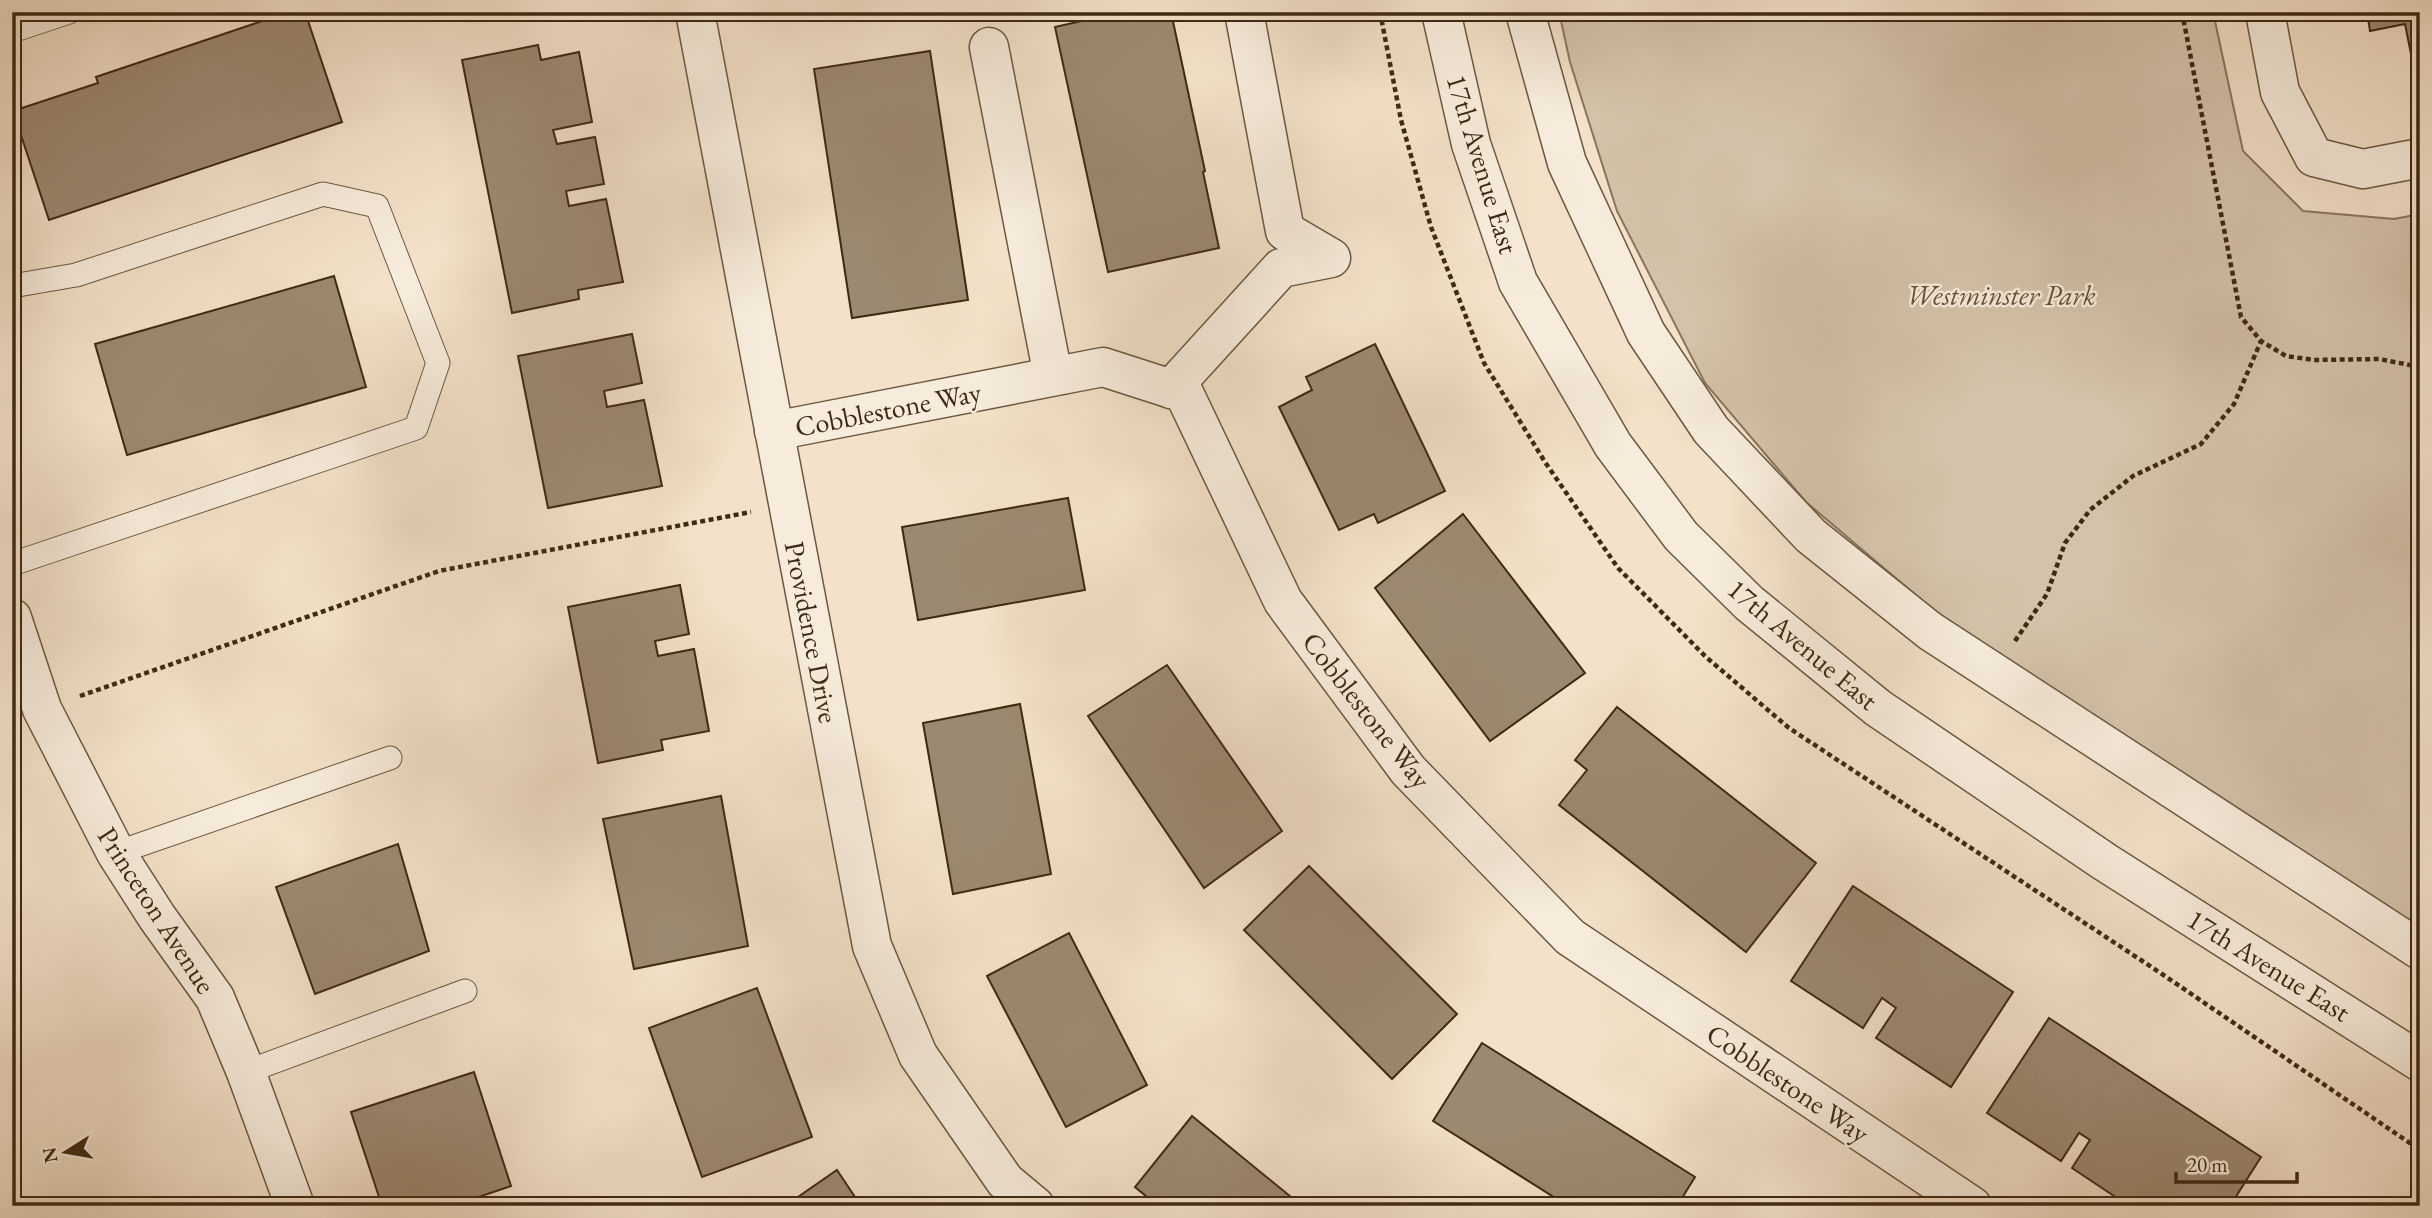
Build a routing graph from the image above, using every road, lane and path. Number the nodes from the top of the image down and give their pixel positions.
1 (69, 12) edge
2 (695, 12) edge
3 (1244, 12) edge
4 (1441, 12) edge
5 (1525, 12) edge
6 (2182, 12) edge
7 (2265, 12) edge
8 (12, 31) edge
9 (989, 47) dead end
10 (2420, 158) edge
11 (12, 286) edge
12 (2261, 341) junction
13 (2420, 367) edge
14 (1054, 376) junction
15 (1171, 389) junction
16 (774, 431) junction
17 (788, 505) junction
18 (12, 564) edge
19 (12, 618) edge
20 (2011, 647) dead end
21 (42, 709) junction
22 (390, 758) dead end
23 (116, 853) junction
24 (2420, 950) edge
25 (465, 991) dead end
26 (2420, 1062) edge
27 (246, 1072) junction
28 (295, 1206) edge
29 (1035, 1206) edge
30 (1972, 1206) edge

1 - 8 lane
2 - 16 street, Providence Drive
3 - 15 street
4 - 26 street, 17th Avenue East
5 - 24 street
6 - 12 path
7 - 10 street
9 - 14 street
11 - 18 lane
12 - 13 path
12 - 20 path
14 - 15 street, Cobblestone Way
14 - 16 street, Cobblestone Way
15 - 30 street, Cobblestone Way
16 - 17 street, Providence Drive
17 - 21 path
17 - 29 street, Providence Drive
19 - 21 street, Princeton Avenue
21 - 23 street, Princeton Avenue
22 - 23 lane
23 - 27 street, Princeton Avenue
25 - 27 lane
27 - 28 street, Princeton Avenue

